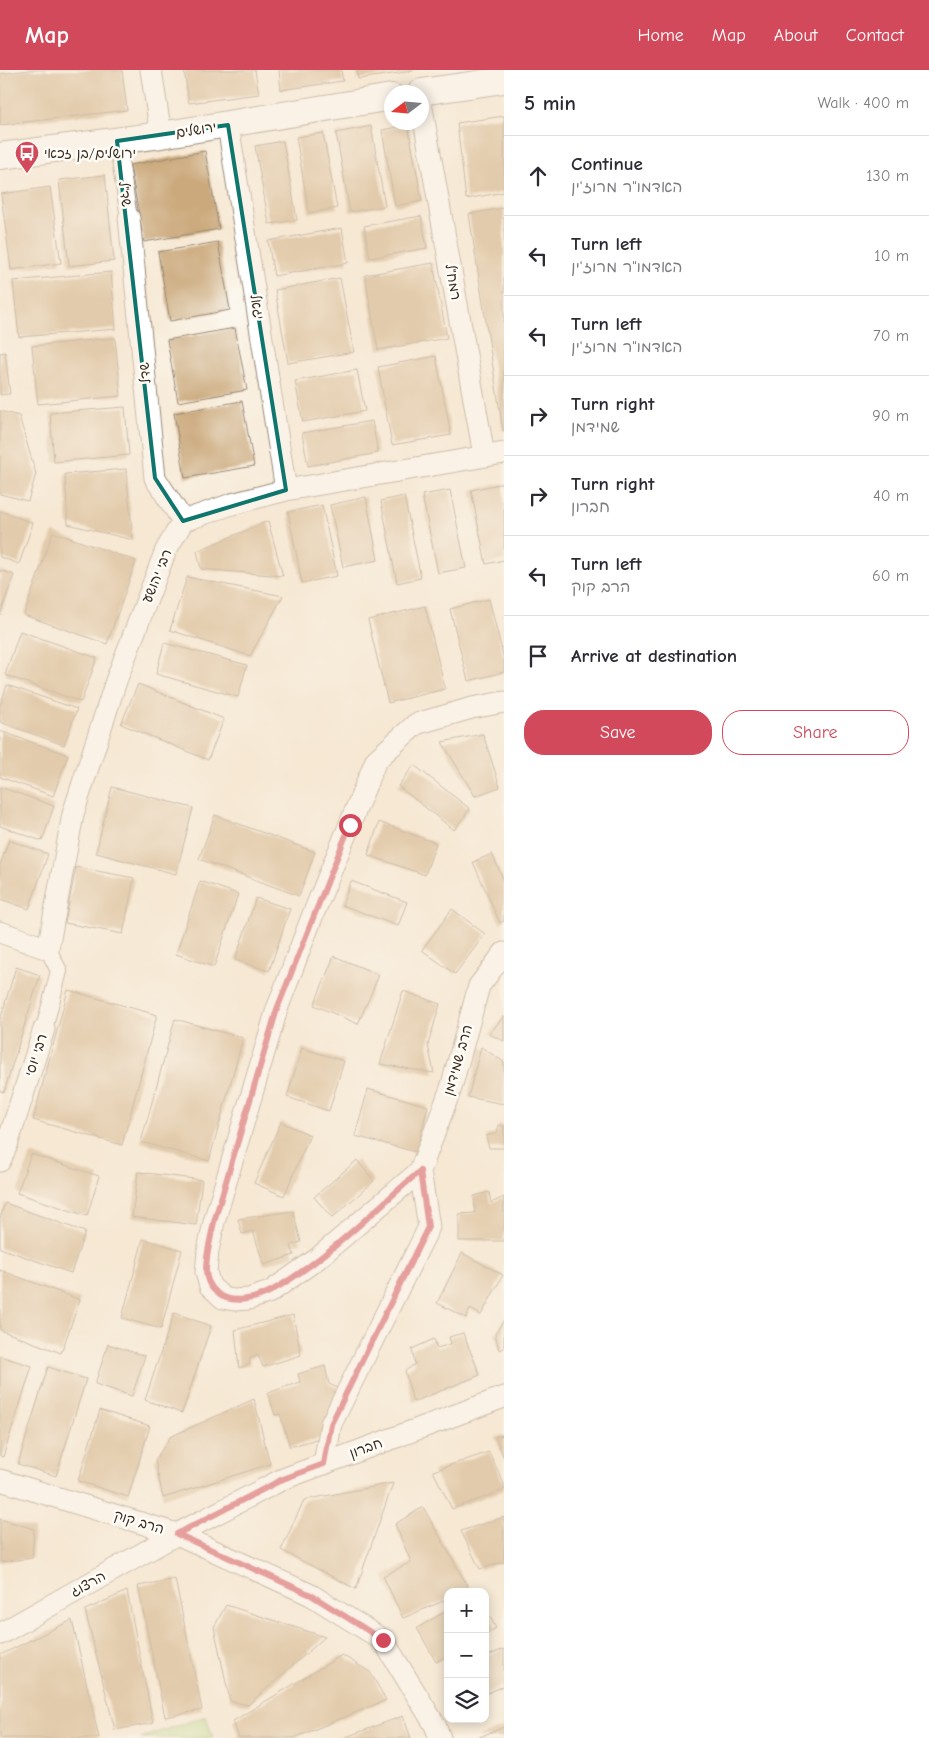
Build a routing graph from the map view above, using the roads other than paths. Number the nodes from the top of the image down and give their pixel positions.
1 (151, 70) edge
2 (504, 80) edge
3 (429, 91) edge
4 (384, 98) edge
5 (228, 125) junction
6 (426, 130) edge
7 (161, 135) junction
8 (117, 140) junction
9 (0, 156) edge
10 (129, 218) joint
11 (494, 454) edge
12 (286, 490) junction
13 (183, 521) junction
14 (504, 702) edge
15 (0, 932) edge
16 (48, 949) junction
17 (504, 953) edge
18 (44, 1029) joint
19 (0, 1161) edge
20 (420, 1171) junction
21 (504, 1397) edge
22 (324, 1464) junction
23 (0, 1480) edge
24 (177, 1534) junction
25 (0, 1634) edge
26 (440, 1738) edge

1 - 7 street
2 - 3 street
4 - 5 street, ירושלים
5 - 7 street, ירושלים
5 - 12 street, יגאל
6 - 11 street, רמח"ל
7 - 8 street, ירושלים
8 - 9 street, ירושלים
8 - 10 street, שד"ל
10 - 13 street, שדל
11 - 12 street
12 - 13 street
13 - 16 street, רבי יהושע
14 - 20 street
15 - 16 street
16 - 18 street, רבי יוסי
17 - 20 street, הרב שמידמן
18 - 19 street, רבי יוסי
20 - 22 street
21 - 22 street, חברון
22 - 24 street, חברון
23 - 24 street, הרב קוק
24 - 25 street, הרצוג
24 - 26 street, הרב קוק

